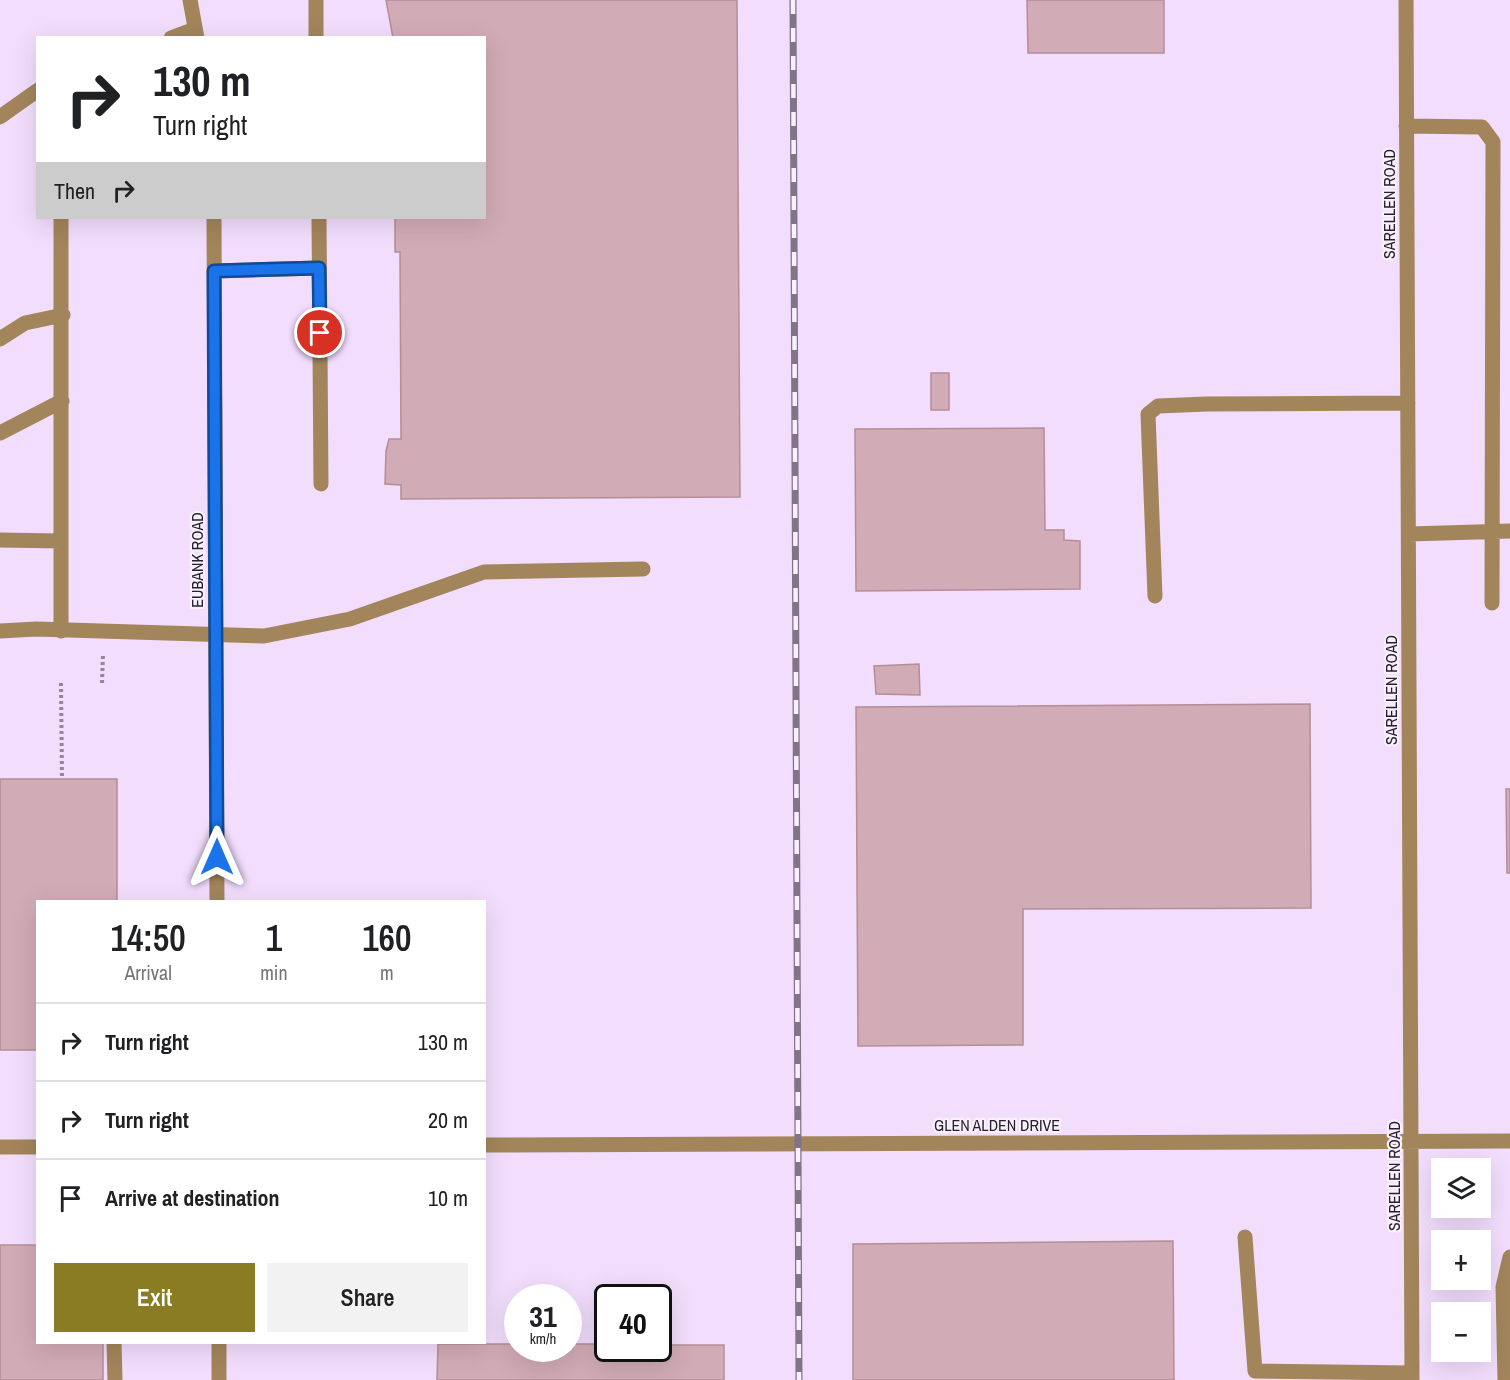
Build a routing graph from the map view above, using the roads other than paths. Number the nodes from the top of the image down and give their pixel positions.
1 (190, 0) edge
2 (316, 0) edge
3 (1406, 0) edge
4 (196, 33) edge
5 (181, 36) edge
6 (316, 36) edge
7 (36, 91) edge
8 (0, 117) edge
9 (1406, 126) junction
10 (61, 219) edge
11 (214, 219) edge
12 (318, 219) edge
13 (319, 268) junction
14 (214, 271) junction
15 (63, 315) junction
16 (0, 339) edge
17 (62, 400) junction
18 (1408, 403) junction
19 (0, 433) edge
20 (321, 484) dead end
21 (1492, 531) junction
22 (1510, 531) edge
23 (1408, 534) junction
24 (0, 540) edge
25 (60, 541) junction
26 (643, 569) dead end
27 (1155, 596) dead end
28 (1492, 603) dead end
29 (0, 631) edge
30 (61, 631) junction
31 (216, 636) junction
32 (217, 900) edge
33 (1411, 1141) junction
34 (1510, 1141) edge
35 (486, 1145) edge
36 (0, 1147) edge
37 (36, 1147) edge
38 (1245, 1237) dead end
39 (1510, 1257) edge
40 (114, 1344) edge
41 (219, 1344) edge
42 (1412, 1376) edge
43 (115, 1380) edge
44 (219, 1380) edge
45 (1505, 1380) edge

1 - 4 street
2 - 6 street
3 - 9 street, SARELLEN ROAD
4 - 5 street
7 - 8 street
9 - 18 street, SARELLEN ROAD
9 - 21 street
10 - 15 street
11 - 14 street, EUBANK ROAD
12 - 13 street
13 - 14 street
13 - 20 street
14 - 31 street, EUBANK ROAD
15 - 16 street
15 - 17 street
17 - 19 street
17 - 25 street
18 - 23 street, SARELLEN ROAD
18 - 27 street
21 - 22 street
21 - 23 street
21 - 28 street
23 - 33 street, SARELLEN ROAD
24 - 25 street
25 - 30 street
26 - 31 street
29 - 30 street
30 - 31 street
31 - 32 street, EUBANK ROAD
33 - 34 street, GLEN ALDEN DRIVE
33 - 35 street, GLEN ALDEN DRIVE
33 - 42 street, SARELLEN ROAD
36 - 37 street
38 - 42 street
39 - 45 street
40 - 43 street
41 - 44 street

